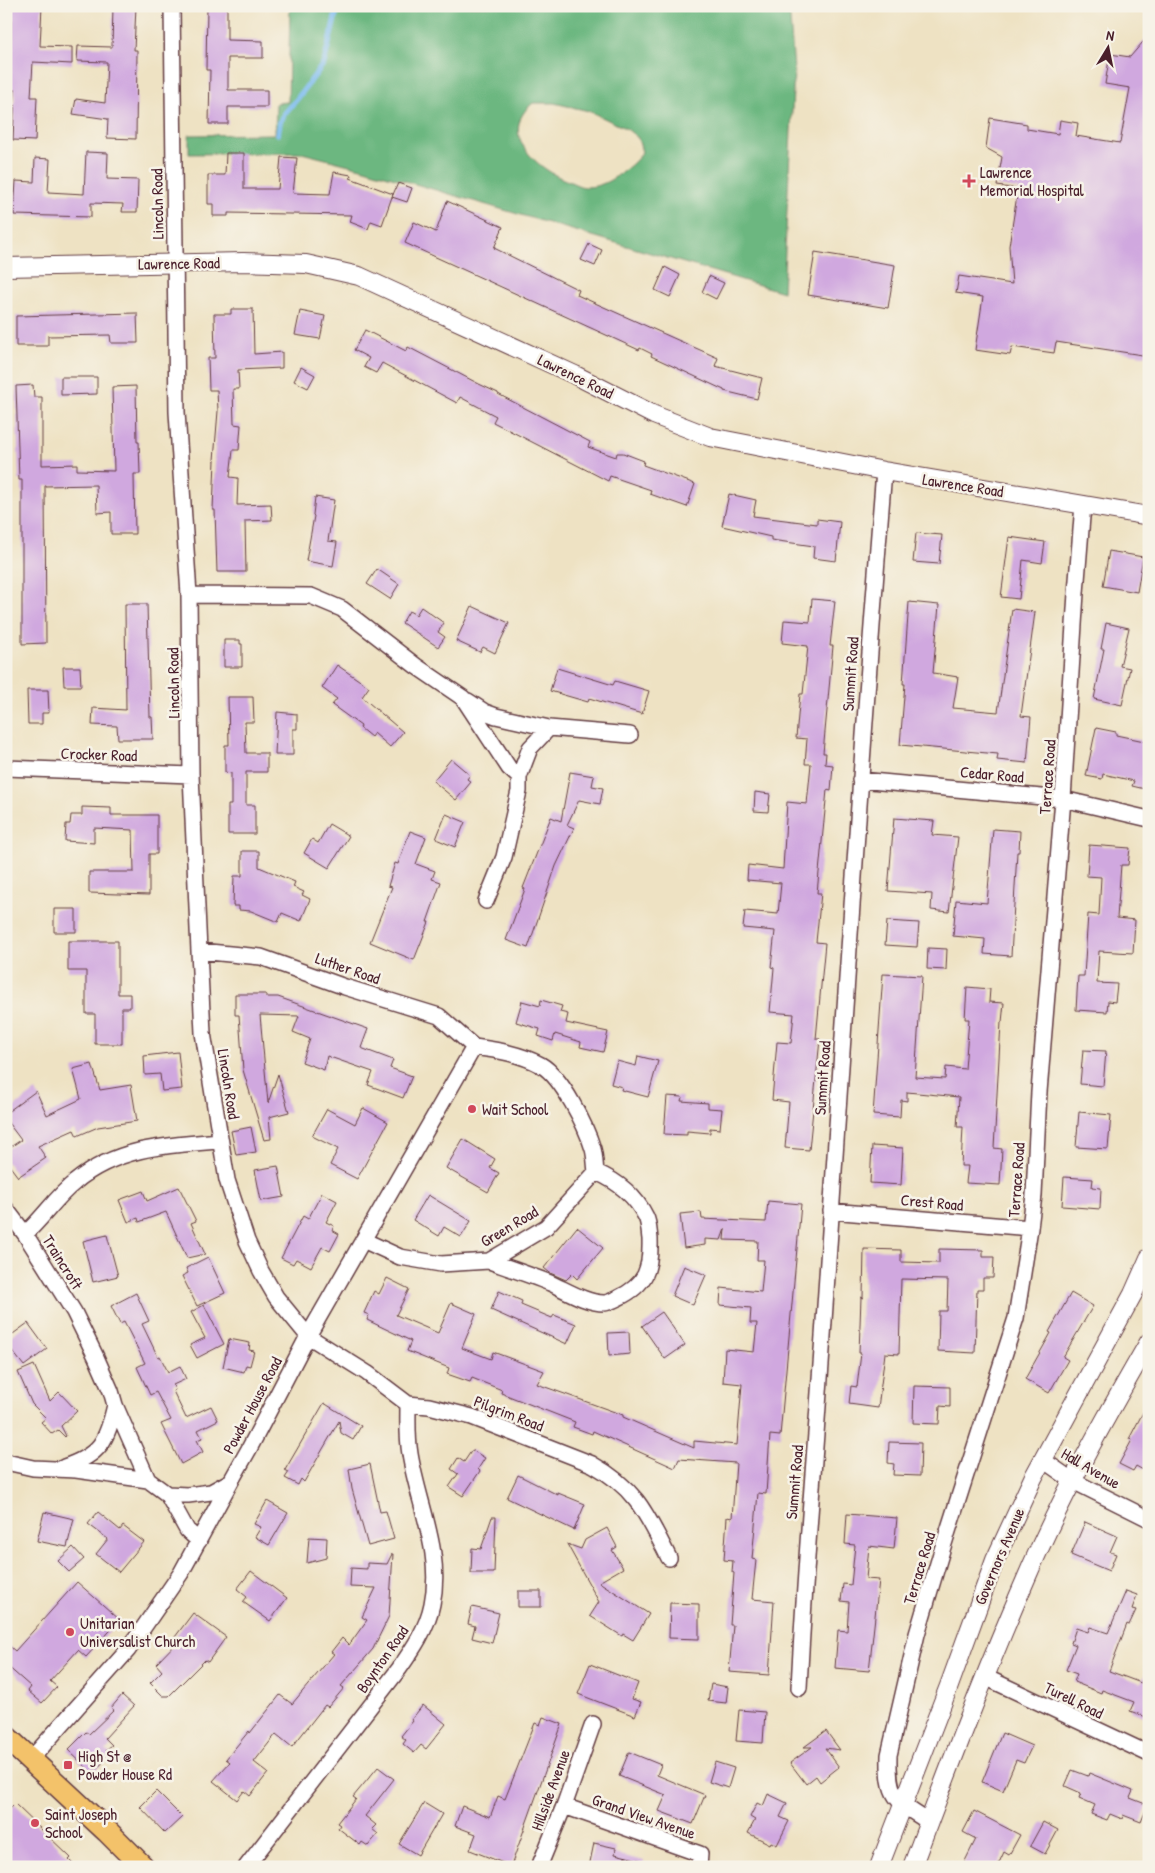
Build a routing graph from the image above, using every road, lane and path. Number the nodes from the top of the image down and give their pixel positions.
1 (172, 6) edge
2 (175, 263) junction
3 (6, 266) edge
4 (884, 472) junction
5 (1083, 504) junction
6 (1149, 516) edge
7 (189, 595) junction
8 (463, 698) junction
9 (549, 728) junction
10 (630, 735) dead end
11 (6, 768) edge
12 (191, 775) junction
13 (519, 777) junction
14 (860, 780) junction
15 (1063, 799) junction
16 (1149, 819) edge
17 (486, 901) dead end
18 (198, 951) junction
19 (474, 1047) junction
20 (220, 1141) junction
21 (596, 1172) junction
22 (6, 1209) edge
23 (831, 1211) junction
24 (1030, 1228) junction
25 (25, 1234) junction
26 (363, 1240) junction
27 (1149, 1258) edge
28 (489, 1261) junction
29 (308, 1336) junction
30 (1149, 1342) edge
31 (408, 1404) junction
32 (114, 1405) junction
33 (1043, 1460) junction
34 (6, 1462) edge
35 (60, 1469) junction
36 (148, 1480) junction
37 (231, 1481) junction
38 (1073, 1481) junction
39 (167, 1494) junction
40 (1149, 1520) edge
41 (198, 1541) junction
42 (669, 1558) dead end
43 (985, 1677) junction
44 (798, 1688) dead end
45 (593, 1724) dead end
46 (6, 1737) edge
47 (1149, 1754) edge
48 (31, 1759) junction
49 (564, 1806) junction
50 (902, 1806) junction
51 (929, 1822) junction
52 (142, 1867) edge
53 (246, 1867) edge
54 (539, 1867) edge
55 (700, 1867) edge
56 (879, 1867) edge
57 (912, 1867) edge

1 - 2 street, Lincoln Road
2 - 3 street, Lawrence Road
2 - 4 street, Lawrence Road
2 - 7 street, Lincoln Road
4 - 5 street, Lawrence Road
4 - 14 street, Summit Road
5 - 6 street, Lawrence Road
5 - 15 street, Terrace Road
7 - 8 street
7 - 12 street, Lincoln Road
8 - 9 street
8 - 13 street
9 - 10 street
9 - 13 street
11 - 12 street, Crocker Road
12 - 18 street, Lincoln Road
13 - 17 street
14 - 15 street, Cedar Road
14 - 23 street, Summit Road
15 - 16 street, Cedar Road
15 - 24 street, Terrace Road
18 - 19 street, Luther Road
18 - 20 street, Lincoln Road
19 - 21 street
19 - 26 street, Powder House Road
20 - 25 street, Traincroft
20 - 29 street, Lincoln Road
21 - 28 street, Green Road
21 - 28 street
22 - 25 street
23 - 24 street, Crest Road
23 - 44 street, Summit Road
24 - 50 street, Terrace Road
25 - 32 street, Traincroft
26 - 28 street, Green Road
26 - 29 street, Powder House Road
27 - 33 street, Governors Avenue
29 - 31 street, Pilgrim Road
29 - 37 street, Powder House Road
30 - 38 street, Governors Avenue
31 - 42 street, Pilgrim Road
31 - 53 street, Boynton Road
32 - 35 street, Traincroft
32 - 36 street, Traincroft
33 - 38 street, Hall Avenue
33 - 50 street, Governors Avenue
34 - 35 street, Traincroft
35 - 36 street, Traincroft
36 - 39 street, Traincroft
37 - 39 street
37 - 41 street, Powder House Road
38 - 40 street, Hall Avenue
38 - 43 street, Governors Avenue
39 - 41 street, Traincroft
41 - 48 street, Powder House Road
43 - 47 street, Turell Road
43 - 51 street, Governors Avenue
45 - 49 street, Hillside Avenue
46 - 48 main road
48 - 52 main road
49 - 54 street, Hillside Avenue
49 - 55 street, Grand View Avenue
50 - 51 street
50 - 56 street, Governors Avenue
51 - 57 street, Governors Avenue

